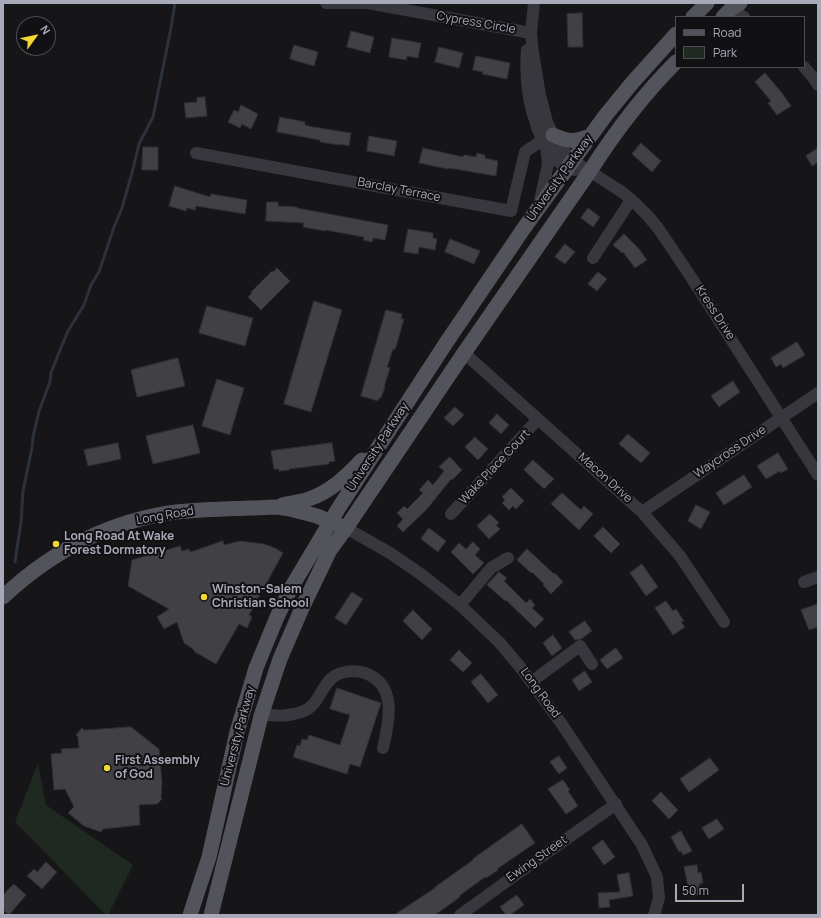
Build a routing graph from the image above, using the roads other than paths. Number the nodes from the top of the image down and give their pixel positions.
1 (326, 3) edge
2 (534, 3) edge
3 (707, 3) edge
4 (731, 10) edge
5 (694, 16) edge
6 (742, 16) edge
7 (531, 33) junction
8 (675, 35) edge
9 (675, 63) edge
10 (805, 68) edge
11 (818, 86) edge
12 (590, 136) junction
13 (547, 140) junction
14 (196, 152) dead end
15 (570, 164) junction
16 (590, 171) junction
17 (631, 200) junction
18 (539, 207) junction
19 (593, 258) dead end
20 (464, 353) junction
21 (818, 393) edge
22 (781, 417) junction
23 (538, 419) junction
24 (379, 446) junction
25 (818, 475) edge
26 (276, 507) junction
27 (253, 508) junction
28 (642, 512) junction
29 (451, 514) dead end
30 (327, 526) junction
31 (346, 528) junction
32 (508, 558) dead end
33 (818, 577) edge
34 (804, 582) dead end
35 (3, 597) edge
36 (460, 605) junction
37 (724, 622) dead end
38 (592, 664) dead end
39 (531, 682) junction
40 (262, 714) junction
41 (383, 748) dead end
42 (616, 804) junction
43 (190, 915) edge
44 (211, 915) edge
45 (460, 915) edge
46 (654, 915) edge

1 - 7 street, Cypress Circle
2 - 7 street
3 - 5 main road
4 - 6 street
7 - 13 street
8 - 12 main road, University Parkway
9 - 16 main road, University Parkway
10 - 11 street
12 - 13 main road
12 - 15 main road, University Parkway
13 - 14 street, Barclay Terrace
13 - 15 street, Kress Drive
13 - 18 street
15 - 16 street, Kress Drive
15 - 18 main road, University Parkway
16 - 17 street, Kress Drive
16 - 20 main road, University Parkway
17 - 19 street
17 - 22 street, Kress Drive
18 - 24 main road, University Parkway
20 - 23 street, Macon Drive
20 - 31 main road, University Parkway
21 - 22 street, Waycross Drive
22 - 25 street, Kress Drive
22 - 28 street, Waycross Drive
23 - 28 street, Macon Drive
23 - 29 street, Wake Place Court
24 - 26 main road
24 - 30 main road, University Parkway
26 - 27 main road, Long Road
26 - 30 main road, Long Road
27 - 30 main road, Long Road
27 - 35 main road, Long Road
28 - 37 street, Macon Drive
30 - 31 main road, Long Road
30 - 43 main road, University Parkway
31 - 36 street, Long Road
31 - 40 main road, University Parkway
32 - 36 street
33 - 34 street
36 - 39 street, Long Road
38 - 39 street
39 - 42 street, Long Road
40 - 41 street
40 - 44 main road, University Parkway
42 - 45 street, Ewing Street
42 - 46 street, Long Road

